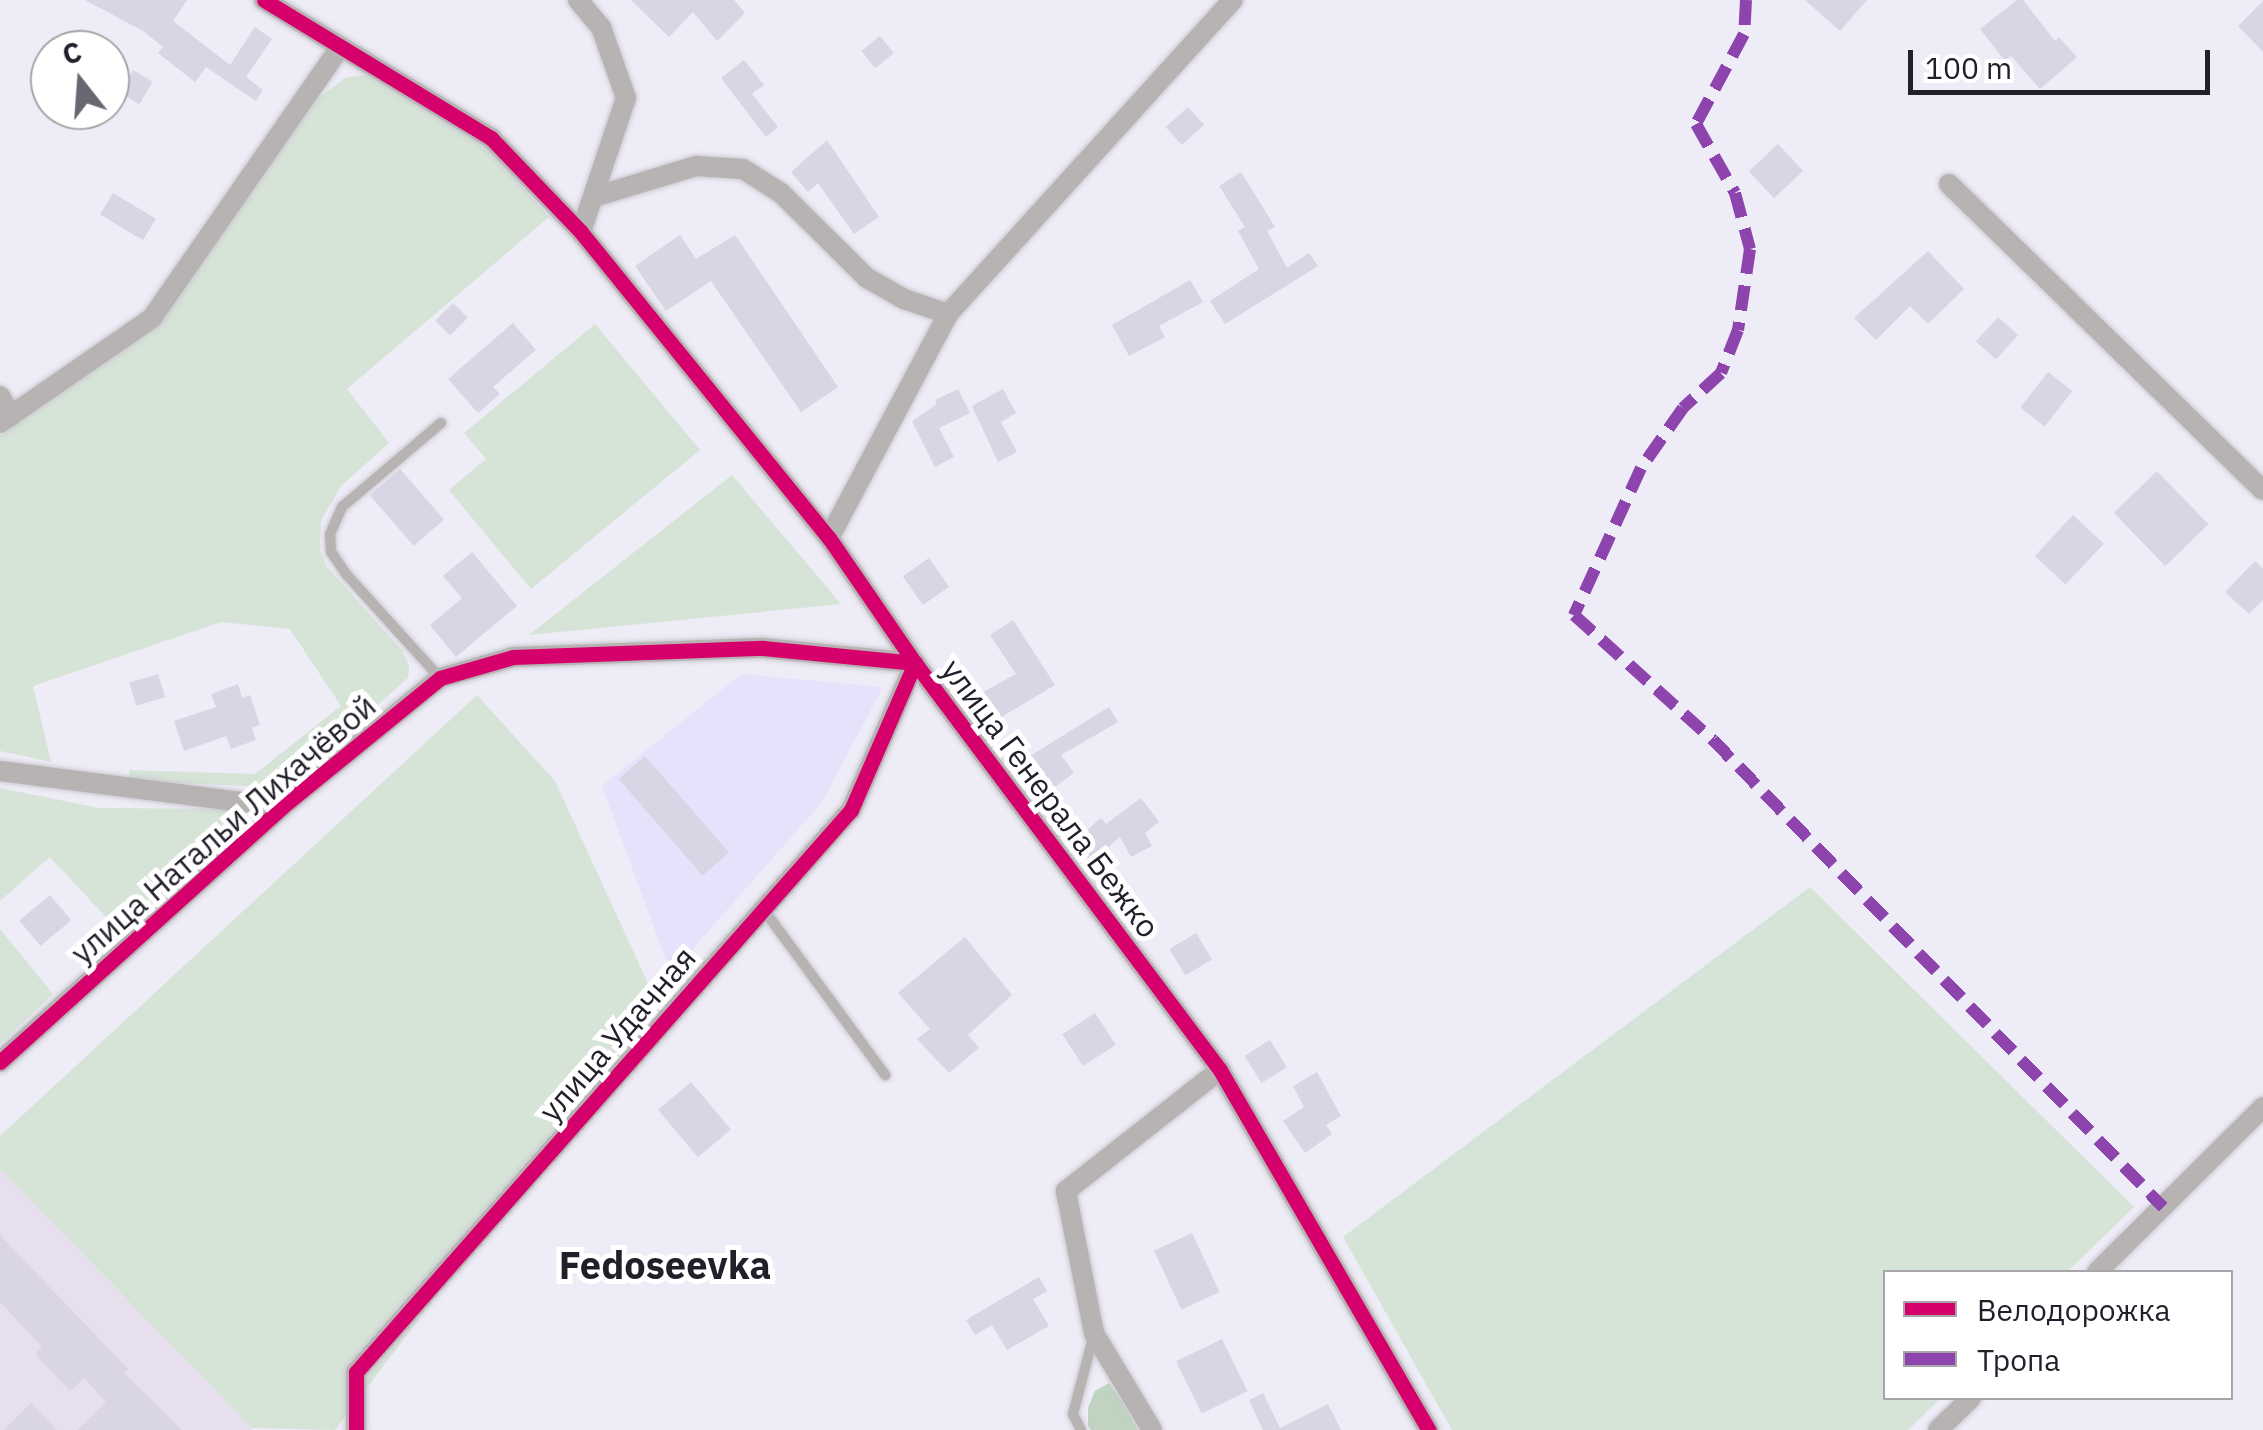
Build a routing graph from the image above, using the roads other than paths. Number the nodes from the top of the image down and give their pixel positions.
1 (264, 0) edge
2 (578, 0) edge
3 (1233, 0) edge
4 (340, 47) junction
5 (1950, 184) dead end
6 (594, 197) junction
7 (581, 232) junction
8 (948, 314) junction
9 (0, 396) edge
10 (6, 420) edge
11 (442, 423) dead end
12 (2263, 490) edge
13 (829, 538) junction
14 (916, 663) junction
15 (440, 678) junction
16 (0, 771) edge
17 (282, 807) junction
18 (764, 909) junction
19 (0, 1062) edge
20 (1220, 1070) junction
21 (885, 1075) dead end
22 (2263, 1107) edge
23 (2099, 1270) edge
24 (1094, 1333) junction
25 (1969, 1400) edge
26 (356, 1430) edge
27 (1082, 1430) edge
28 (1152, 1430) edge
29 (1429, 1430) edge
30 (1938, 1430) edge

1 - 4 street, улица Генерала Бежко
2 - 6 street
3 - 8 street
4 - 7 street, улица Генерала Бежко
4 - 10 street
5 - 12 street
6 - 7 street
6 - 8 street
7 - 13 street, улица Генерала Бежко
8 - 13 street
9 - 10 street
11 - 15 lane
13 - 14 street, улица Генерала Бежко
14 - 15 street, улица Натальи Лихачёвой
14 - 18 street, улица Удачная
14 - 20 street, улица Генерала Бежко
15 - 17 street, улица Натальи Лихачёвой
16 - 17 street
17 - 19 street, улица Натальи Лихачёвой
18 - 21 lane
18 - 26 street, улица Удачная
20 - 24 street
20 - 29 street, улица Генерала Бежко
22 - 23 street
24 - 27 lane
24 - 28 street
25 - 30 street

